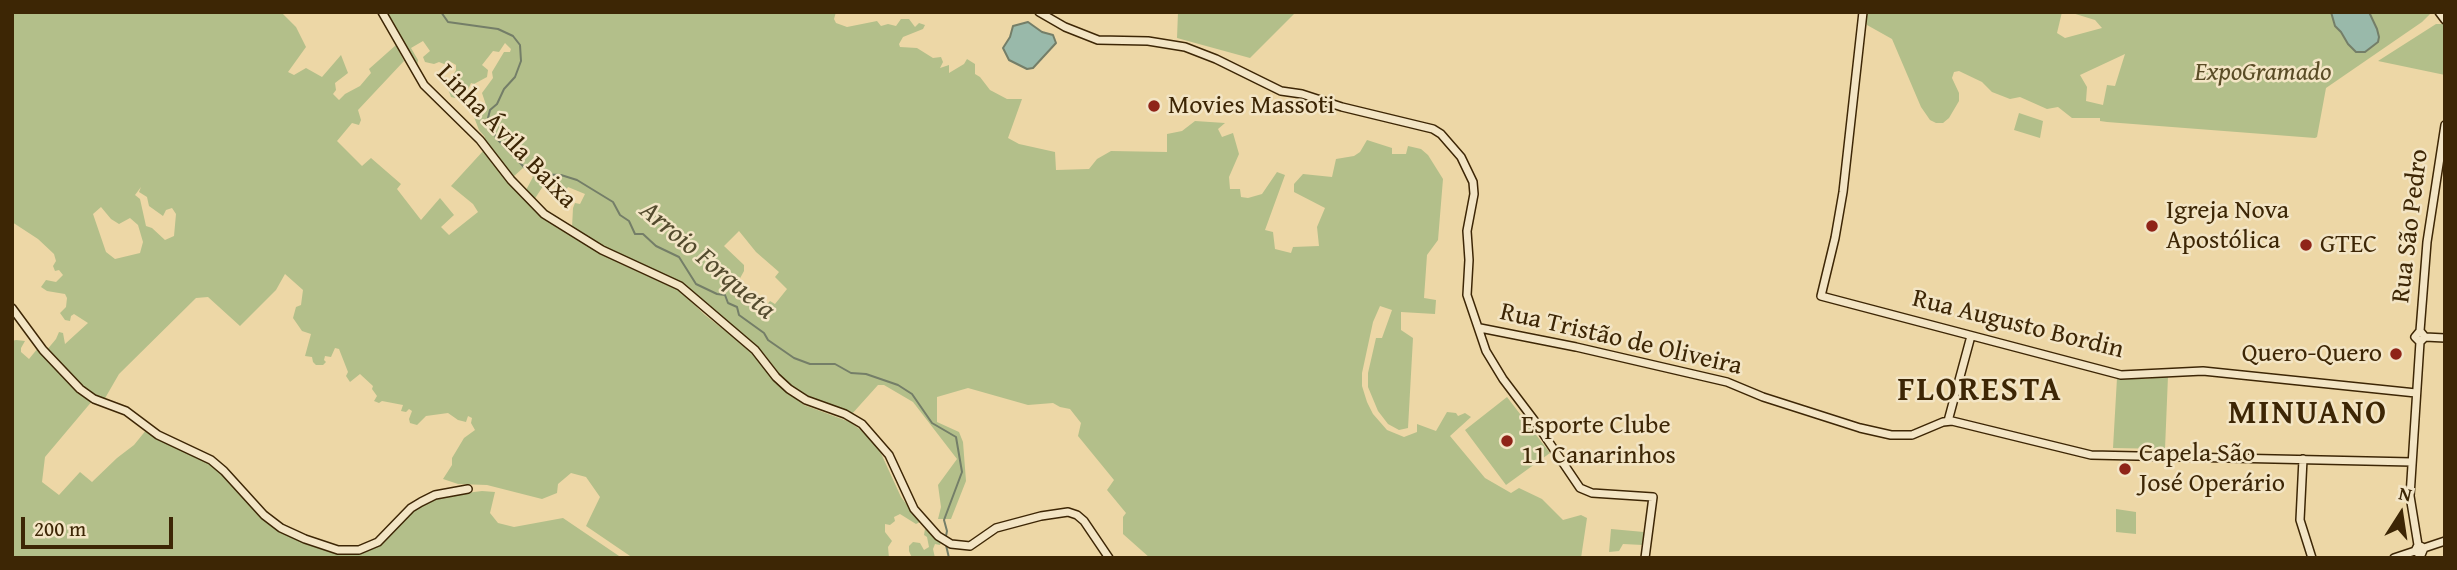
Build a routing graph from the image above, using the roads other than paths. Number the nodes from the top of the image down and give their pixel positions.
1 (382, 12) edge
2 (1039, 12) edge
3 (1863, 12) edge
4 (2439, 12) edge
5 (2445, 20) edge
6 (2445, 125) edge
7 (12, 309) edge
8 (1480, 328) junction
9 (1971, 336) junction
10 (2422, 337) junction
11 (2445, 338) edge
12 (2416, 393) junction
13 (1948, 421) junction
14 (2303, 459) junction
15 (2412, 462) junction
16 (468, 489) dead end
17 (2445, 541) edge
18 (2420, 551) edge
19 (1109, 558) edge
20 (1645, 558) edge
21 (2312, 558) edge
22 (2395, 558) edge

1 - 19 street, Linha Ávila Baixa
2 - 8 street
3 - 9 street, Rua Augusto Bordin
4 - 5 street
6 - 10 street, Rua São Pedro
7 - 16 street
8 - 13 street, Rua Tristão de Oliveira
8 - 20 street
9 - 12 street, Rua Augusto Bordin
9 - 13 street
10 - 11 street
10 - 12 street, Rua São Pedro
12 - 15 street, Rua São Pedro
13 - 14 street
14 - 15 street
14 - 21 street
15 - 18 street, Rua São Pedro
17 - 18 street
18 - 22 street

